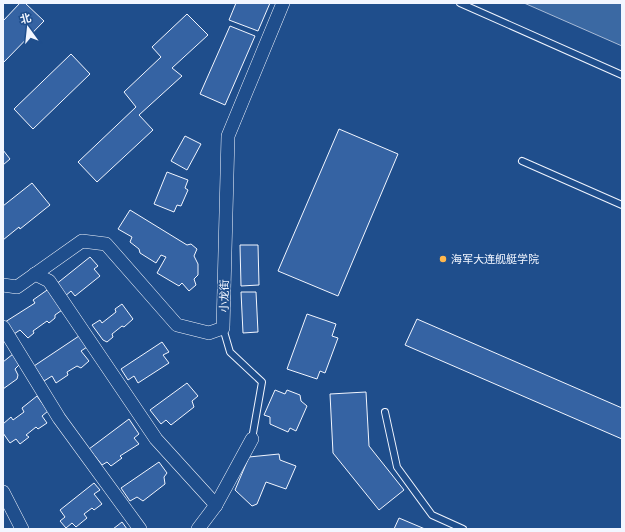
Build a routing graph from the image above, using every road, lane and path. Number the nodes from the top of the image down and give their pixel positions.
1 (283, 3) edge
2 (460, 3) edge
3 (622, 75) edge
4 (522, 161) dead end
5 (622, 205) edge
6 (35, 274) junction
7 (3, 285) edge
8 (3, 327) edge
9 (223, 328) junction
10 (385, 412) dead end
11 (252, 439) joint
12 (3, 492) edge
13 (216, 505) junction
14 (22, 529) edge
15 (140, 529) edge
16 (198, 529) edge
17 (463, 529) edge

1 - 9 street, 小龙街
2 - 3 lane
4 - 5 lane
6 - 7 street, 小龙街
6 - 9 street, 小龙街
6 - 13 street
8 - 15 street
9 - 11 lane
10 - 17 lane
11 - 13 street
12 - 14 street
13 - 16 street

